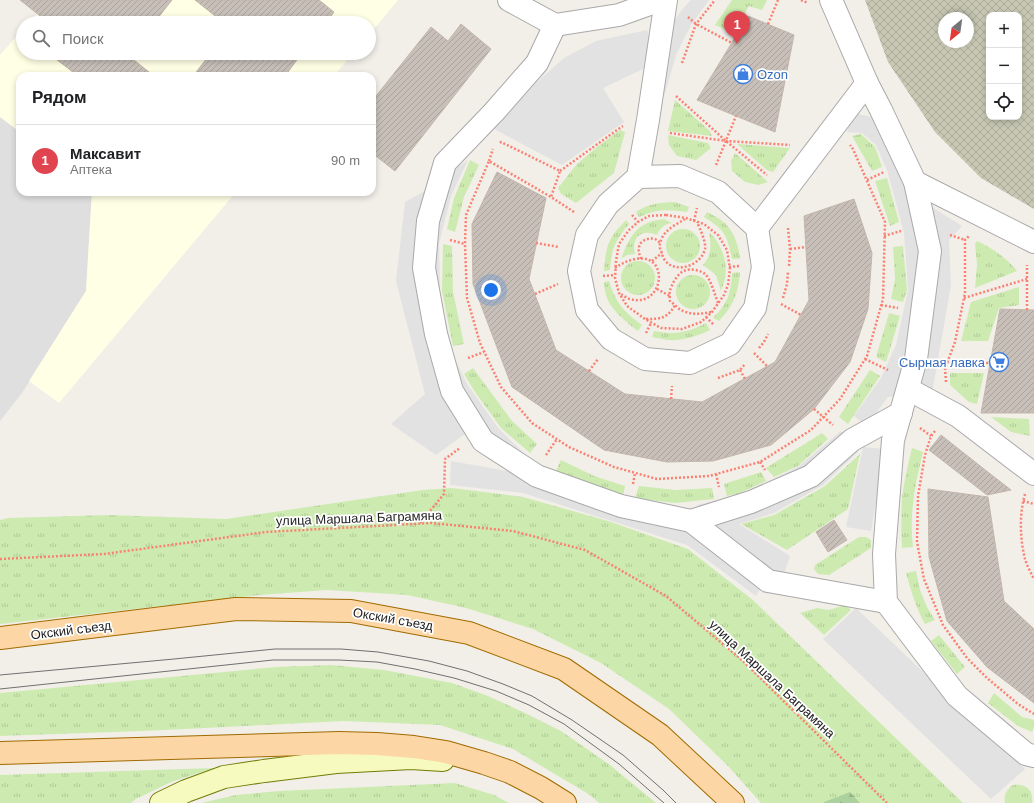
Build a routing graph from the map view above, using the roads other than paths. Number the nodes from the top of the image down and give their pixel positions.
1 (509, 0) edge
2 (661, 0) edge
3 (666, 0) edge
4 (831, 0) edge
5 (555, 26) junction
6 (867, 83) junction
7 (638, 177) junction
8 (915, 182) junction
9 (757, 228) junction
10 (1034, 242) edge
11 (908, 389) junction
12 (901, 412) junction
13 (1030, 480) edge
14 (691, 521) junction
15 (886, 602) junction
16 (0, 638) edge
17 (0, 753) edge
18 (1034, 756) edge
19 (484, 763) junction
20 (161, 803) edge
21 (565, 803) edge
22 (733, 803) edge

1 - 5 street
2 - 5 street
3 - 7 street
4 - 6 street
5 - 14 street
6 - 8 street
6 - 9 street
7 - 9 street
7 - 9 street
8 - 10 street
8 - 11 street
11 - 12 street
11 - 13 street
12 - 14 street
12 - 15 street
14 - 15 street
15 - 18 street
16 - 22 main road, Окский съезд
17 - 19 main road
19 - 20 main road
19 - 21 main road

